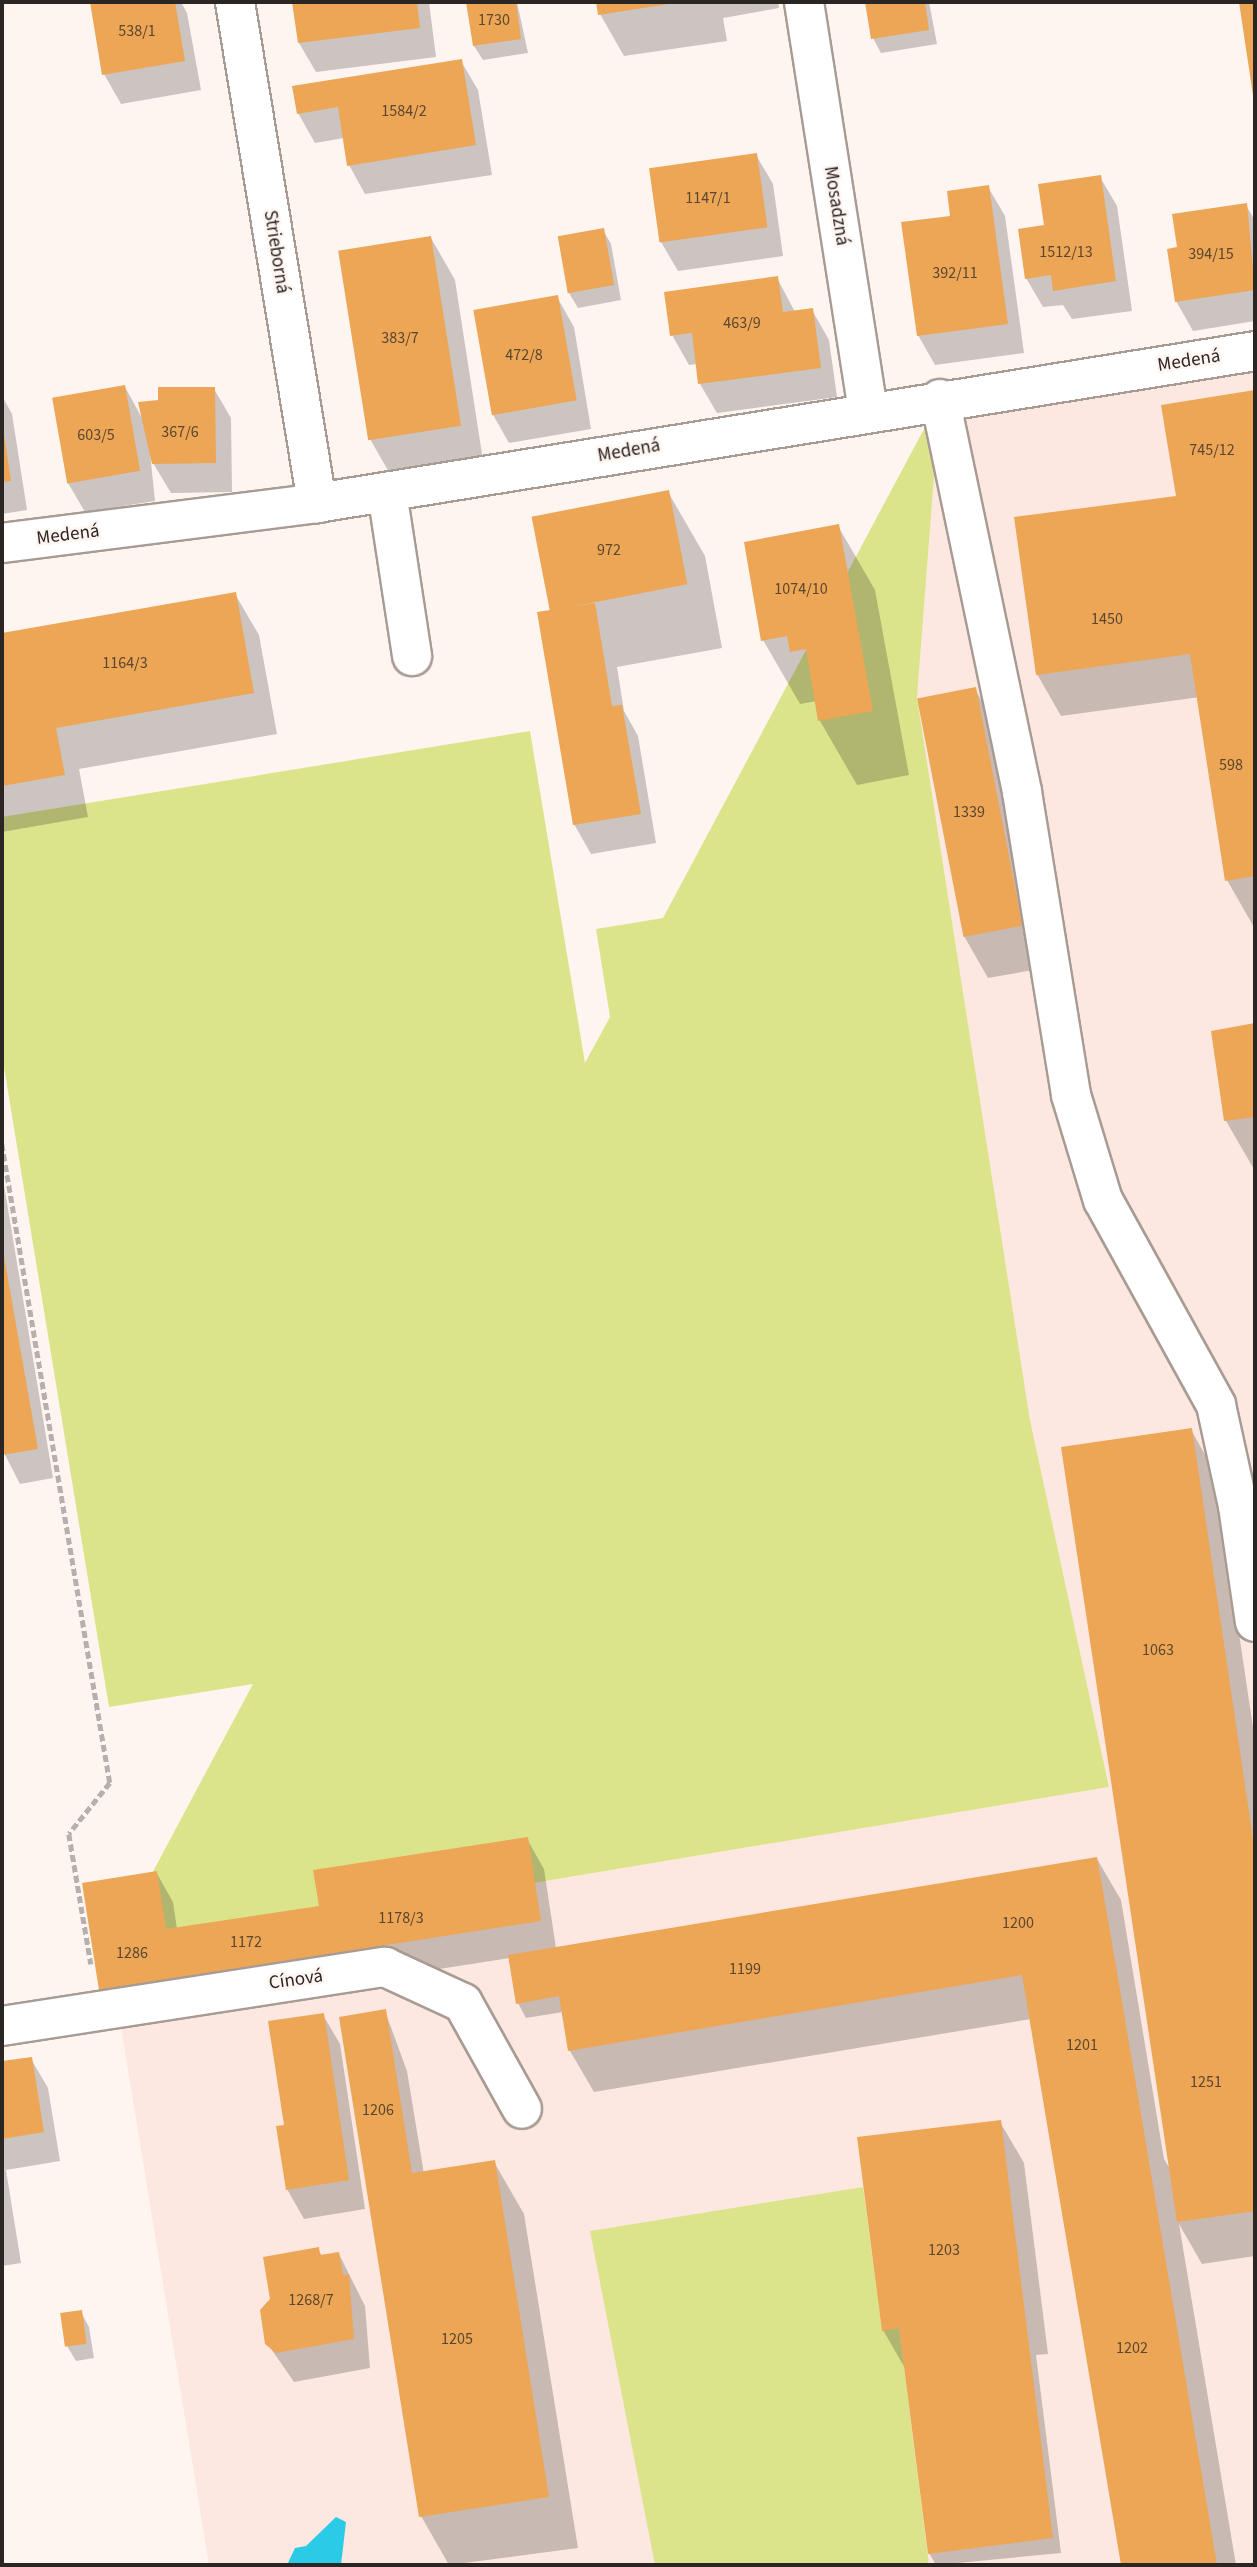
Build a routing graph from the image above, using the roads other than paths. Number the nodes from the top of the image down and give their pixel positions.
1 (235, 2) edge
2 (804, 2) edge
3 (1255, 351) edge
4 (940, 399) junction
5 (867, 410) junction
6 (387, 492) junction
7 (317, 503) junction
8 (2, 543) edge
9 (412, 656) dead end
10 (1255, 1622) edge
11 (2, 2026) edge
12 (522, 2109) dead end

1 - 7 street, Strieborná
2 - 5 street, Mosadzná
3 - 4 street, Medená
4 - 5 street, Medená
4 - 10 street
5 - 6 street, Medená
6 - 7 street, Medená
6 - 9 street
7 - 8 street, Medená
11 - 12 street, Cínová

